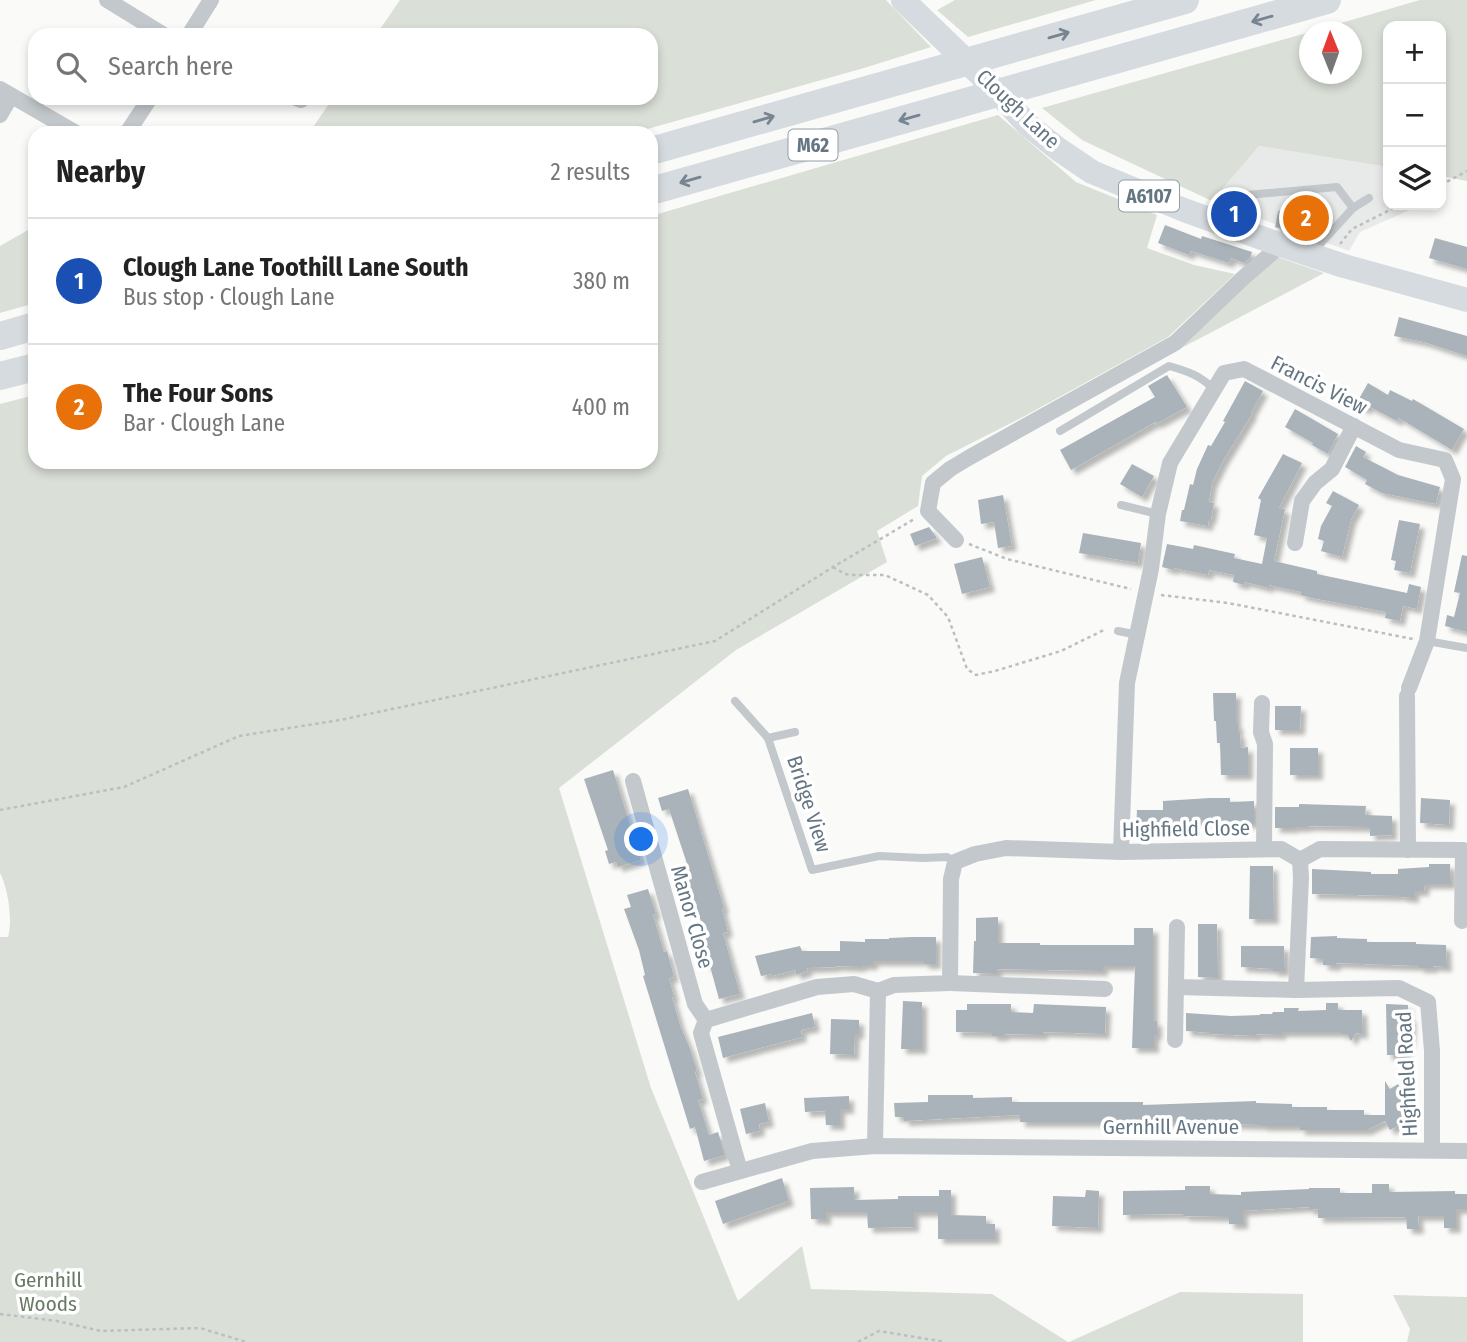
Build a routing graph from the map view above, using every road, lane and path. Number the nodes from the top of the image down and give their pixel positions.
1 (107, 0) edge
2 (211, 0) edge
3 (904, 0) edge
4 (1185, 0) edge
5 (1327, 0) edge
6 (153, 28) edge
7 (193, 28) edge
8 (5, 92) edge
9 (145, 105) edge
10 (0, 114) edge
11 (64, 126) edge
12 (132, 126) edge
13 (658, 149) edge
14 (1467, 172) edge
15 (1446, 182) edge
16 (658, 189) edge
17 (1369, 198) dead end
18 (1353, 208) junction
19 (1390, 210) edge
20 (1217, 222) junction
21 (1281, 245) junction
22 (1319, 258) junction
23 (1467, 300) edge
24 (28, 328) edge
25 (0, 336) edge
26 (28, 368) edge
27 (0, 376) edge
28 (1214, 390) junction
29 (1354, 426) junction
30 (1059, 431) dead end
31 (1121, 505) dead end
32 (928, 511) junction
33 (1158, 514) junction
34 (956, 540) joint
35 (1295, 543) dead end
36 (833, 567) junction
37 (1146, 593) junction
38 (1106, 629) dead end
39 (1118, 631) dead end
40 (1138, 635) junction
41 (1427, 641) junction
42 (1467, 648) edge
43 (735, 701) dead end
44 (1262, 703) dead end
45 (795, 732) dead end
46 (768, 738) junction
47 (633, 781) dead end
48 (0, 810) edge
49 (1264, 849) junction
50 (1409, 850) junction
51 (1121, 852) junction
52 (1300, 860) junction
53 (955, 862) junction
54 (1462, 921) dead end
55 (1177, 927) dead end
56 (950, 983) junction
57 (1176, 987) junction
58 (1105, 989) dead end
59 (1296, 989) junction
60 (878, 992) junction
61 (706, 1020) junction
62 (1175, 1040) dead end
63 (875, 1146) junction
64 (1432, 1150) junction
65 (1467, 1151) edge
66 (740, 1171) junction
67 (702, 1182) dead end
68 (0, 1314) edge
69 (246, 1342) edge
70 (858, 1342) edge
71 (945, 1342) edge

1 - 6 street
2 - 7 street
3 - 20 main road, Clough Lane / A6107
13 -> 4 highway, M62
5 -> 16 highway, M62
8 - 10 street
8 - 11 street
9 - 12 street
14 - 15 path
17 - 18 lane
18 - 20 lane
18 - 22 lane
19 - 22 path
20 - 21 main road, Clough Lane / A6107
21 - 22 main road, Clough Lane / A6107
21 - 32 street
22 - 23 main road, Clough Lane / A6107
24 - 25 highway
26 - 27 highway
28 - 29 street, Francis View
28 - 30 lane
28 - 33 street, Francis View
29 - 35 street
29 - 41 street, Francis View
31 - 33 lane
32 - 34 street
32 - 36 path
33 - 37 street, Francis View
34 - 37 path
36 - 38 path
36 - 48 path
37 - 40 street, Francis View
37 - 41 path
39 - 40 lane
40 - 51 street, Francis View
41 - 42 lane
41 - 50 street, Francis View
43 - 46 lane, Bridge View
44 - 49 street
45 - 46 lane
46 - 53 lane, Bridge View
47 - 61 street, Manor Close
49 - 51 street, Highfield Close
49 - 52 street, Highfield Close
50 - 52 street
50 - 54 street
51 - 53 street, Highfield Close
52 - 59 street
53 - 56 street
55 - 57 street
56 - 58 street
56 - 60 street
57 - 59 street, Highfield Road
57 - 62 street
59 - 64 street, Highfield Road
60 - 61 street
60 - 63 street
61 - 66 street, Manor Close
63 - 64 street, Gernhill Avenue
63 - 66 street, Gernhill Avenue
64 - 65 street, Gernhill Avenue
66 - 67 street, Gernhill Avenue
68 - 69 path
70 - 71 path

